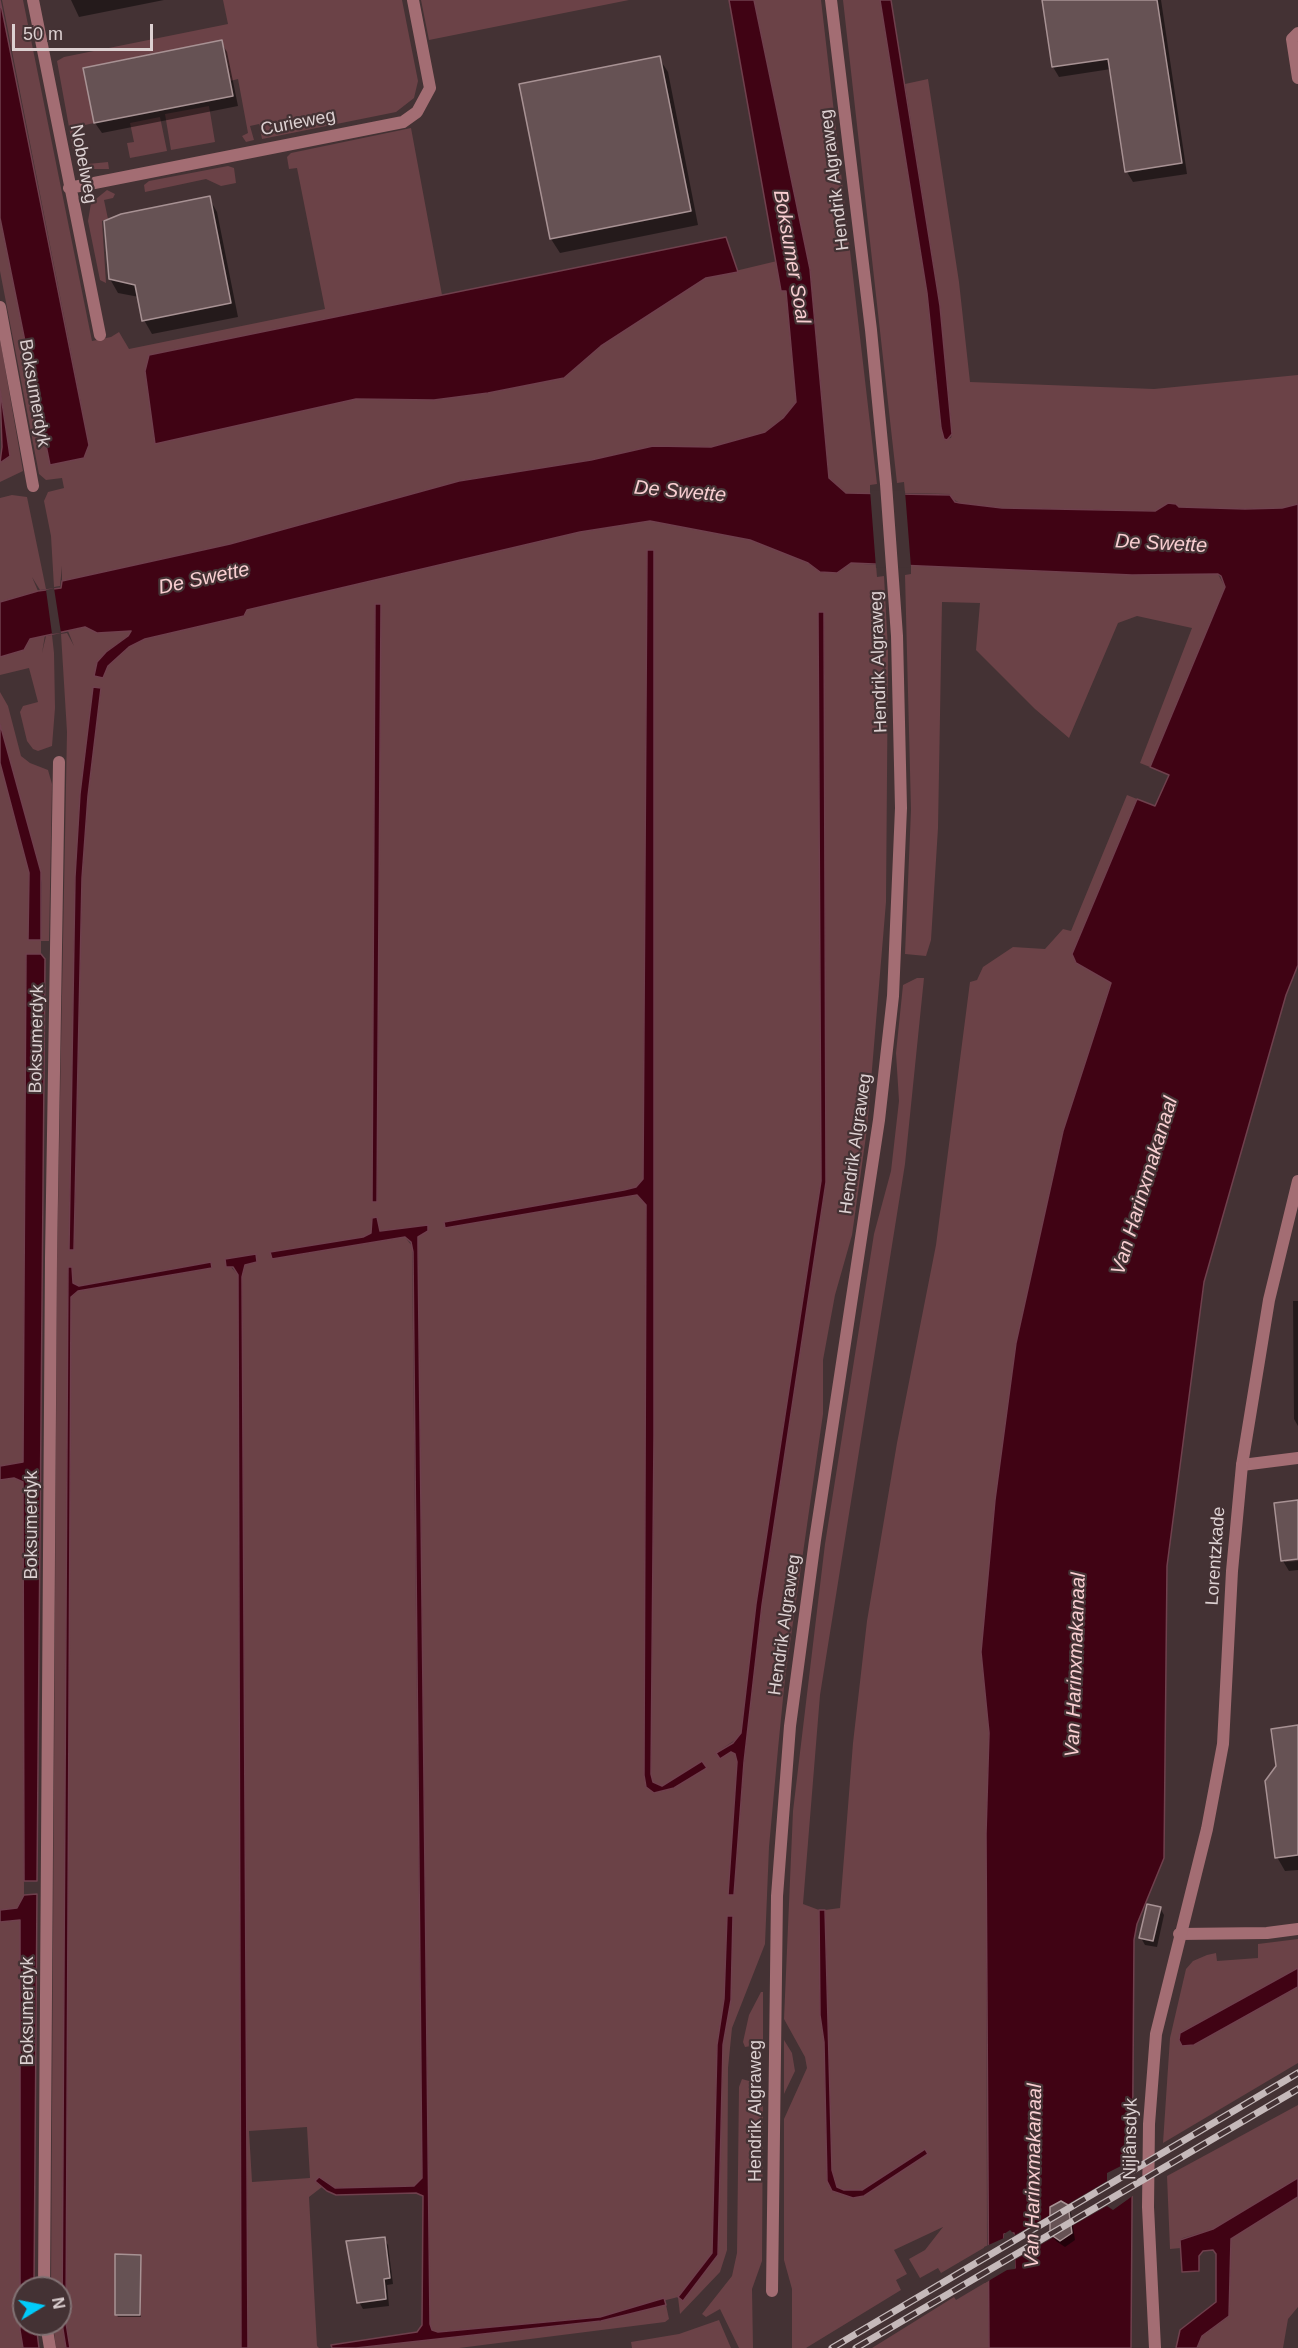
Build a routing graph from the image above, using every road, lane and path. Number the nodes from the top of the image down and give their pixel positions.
1 (33, 0) edge
2 (413, 0) edge
3 (831, 0) edge
4 (1298, 33) edge
5 (1298, 78) edge
6 (69, 188) junction
7 (0, 307) edge
8 (100, 335) dead end
9 (33, 486) dead end
10 (59, 762) dead end
11 (1298, 1181) edge
12 (1298, 1458) edge
13 (1242, 1465) junction
14 (1298, 1929) edge
15 (1179, 1934) junction
16 (44, 2276) edge
17 (772, 2291) dead end
18 (1155, 2348) edge

1 - 6 street, Nobelweg
2 - 6 street, Curieweg
3 - 17 street, Hendrik Algraweg
4 - 5 street
6 - 8 street, Nobelweg
7 - 9 street, Boksumerdyk
10 - 16 street, Boksumerdyk
11 - 13 street, Lorentzkade
12 - 13 street
13 - 15 street, Lorentzkade
14 - 15 street
15 - 18 street, Nijlânsdyk

